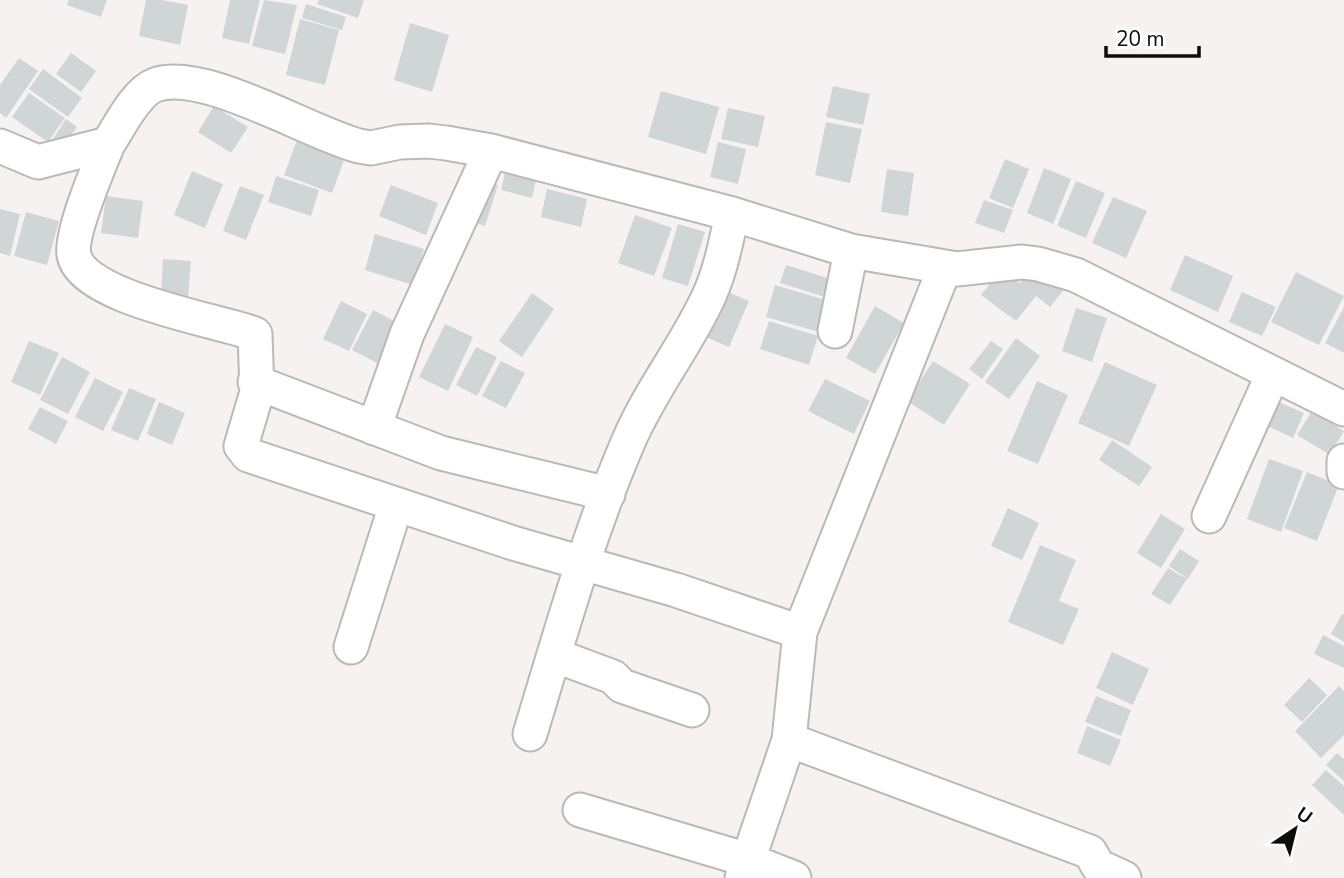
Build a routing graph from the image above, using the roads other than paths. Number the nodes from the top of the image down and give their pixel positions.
1 (108, 144) junction
2 (0, 146) edge
3 (491, 152) junction
4 (732, 214) junction
5 (851, 251) junction
6 (945, 267) junction
7 (835, 331) dead end
8 (1273, 374) junction
9 (255, 382) junction
10 (1344, 409) edge
11 (374, 428) junction
12 (1344, 461) edge
13 (1344, 472) edge
14 (608, 494) junction
15 (396, 505) junction
16 (1209, 516) dead end
17 (581, 565) junction
18 (800, 632) junction
19 (351, 647) dead end
20 (554, 655) junction
21 (692, 710) dead end
22 (530, 734) dead end
23 (789, 740) junction
24 (580, 810) dead end
25 (745, 869) edge
26 (1105, 874) edge
27 (794, 878) edge

1 - 2 street
1 - 3 street
1 - 9 street
3 - 4 street
3 - 11 street
4 - 5 street
4 - 14 street
5 - 6 street
5 - 7 street
6 - 8 street
6 - 18 street
8 - 10 street
8 - 16 street
9 - 11 street
9 - 15 street
11 - 14 street
12 - 13 street
14 - 17 street
15 - 17 street
15 - 19 street
17 - 18 street
17 - 20 street
18 - 23 street
20 - 21 street
20 - 22 street
23 - 25 street
23 - 26 street
24 - 25 street
25 - 27 street

